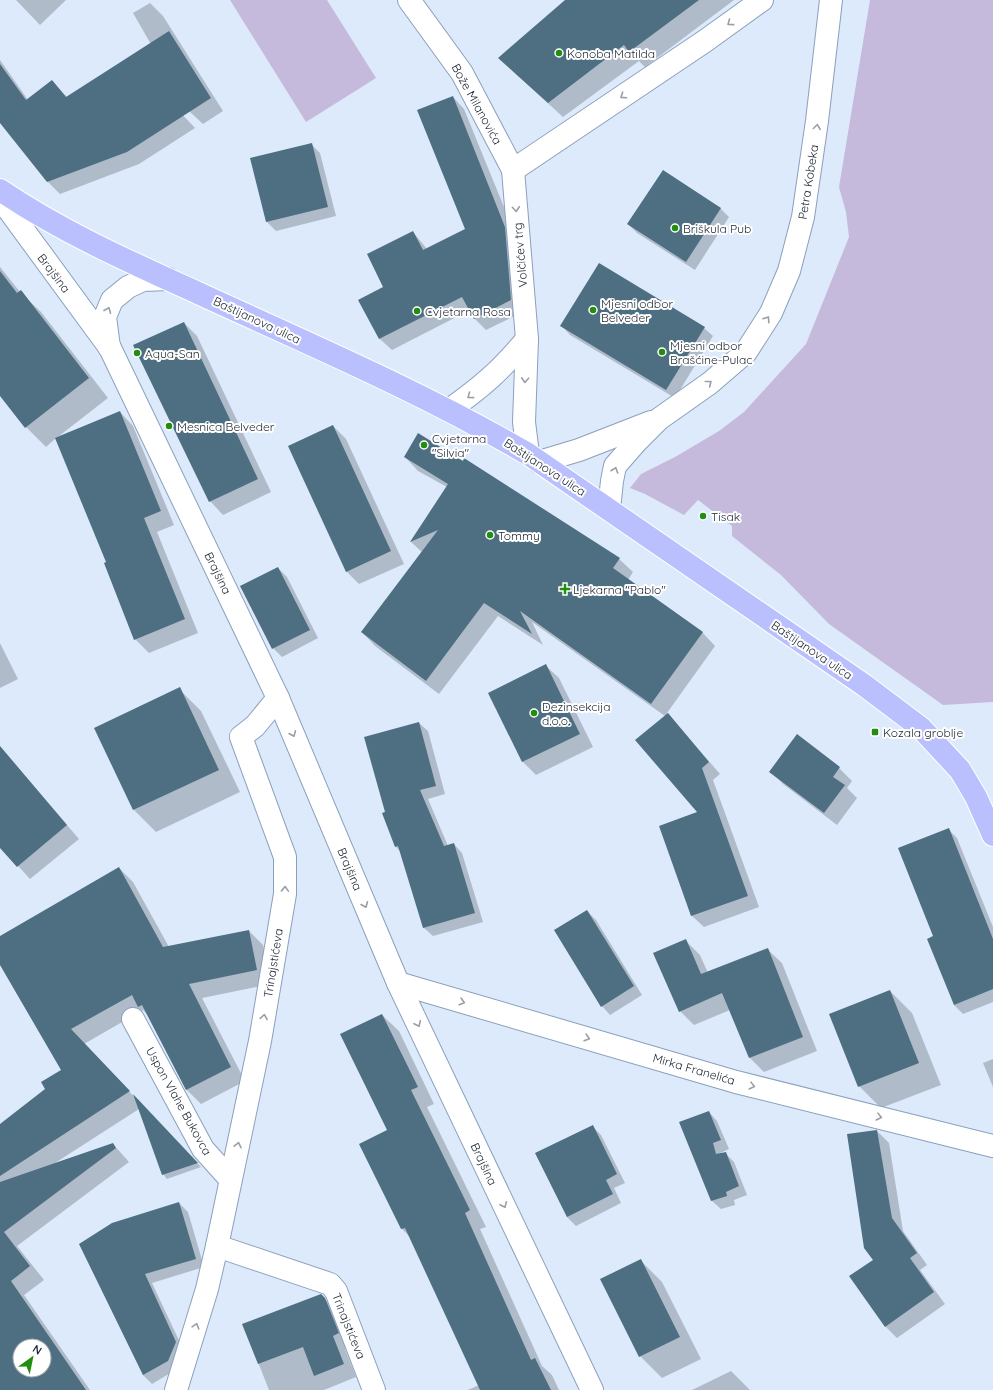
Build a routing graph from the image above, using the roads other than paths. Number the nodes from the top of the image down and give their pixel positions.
1 (409, 0) edge
2 (762, 0) edge
3 (831, 0) edge
4 (513, 170) junction
5 (0, 190) edge
6 (0, 198) edge
7 (168, 279) junction
8 (527, 339) junction
9 (110, 348) junction
10 (449, 410) junction
11 (659, 419) junction
12 (534, 458) junction
13 (609, 509) junction
14 (278, 698) junction
15 (993, 835) edge
16 (398, 983) junction
17 (133, 1019) dead end
18 (993, 1146) edge
19 (230, 1179) junction
20 (217, 1246) junction
21 (176, 1390) edge
22 (374, 1390) edge
23 (592, 1390) edge

1 - 4 street, Bože Milanovića
2 -> 4 street
11 -> 3 street, Petra Kobeka
4 -> 8 street, Volčićev trg
5 - 7 main road, Baštijanova ulica
6 - 9 street, Brajšina
9 -> 7 street, Brajšina
7 - 10 main road, Baštijanova ulica
8 -> 10 street
8 -> 12 street, Volčićev trg
9 - 14 street, Brajšina
10 - 12 main road, Baštijanova ulica
11 - 12 street
13 -> 11 street
12 - 13 main road, Baštijanova ulica
13 - 15 main road, Baštijanova ulica
14 -> 16 street, Brajšina
19 -> 14 street, Trinajstićeva
16 -> 18 street, Mirka Franelića
16 -> 23 street, Brajšina
17 - 19 street, Uspon Vlahe Bukovca
19 - 20 street, Trinajstićeva
21 -> 20 street, Trinajstićeva
20 - 22 street, Trinajstićeva

